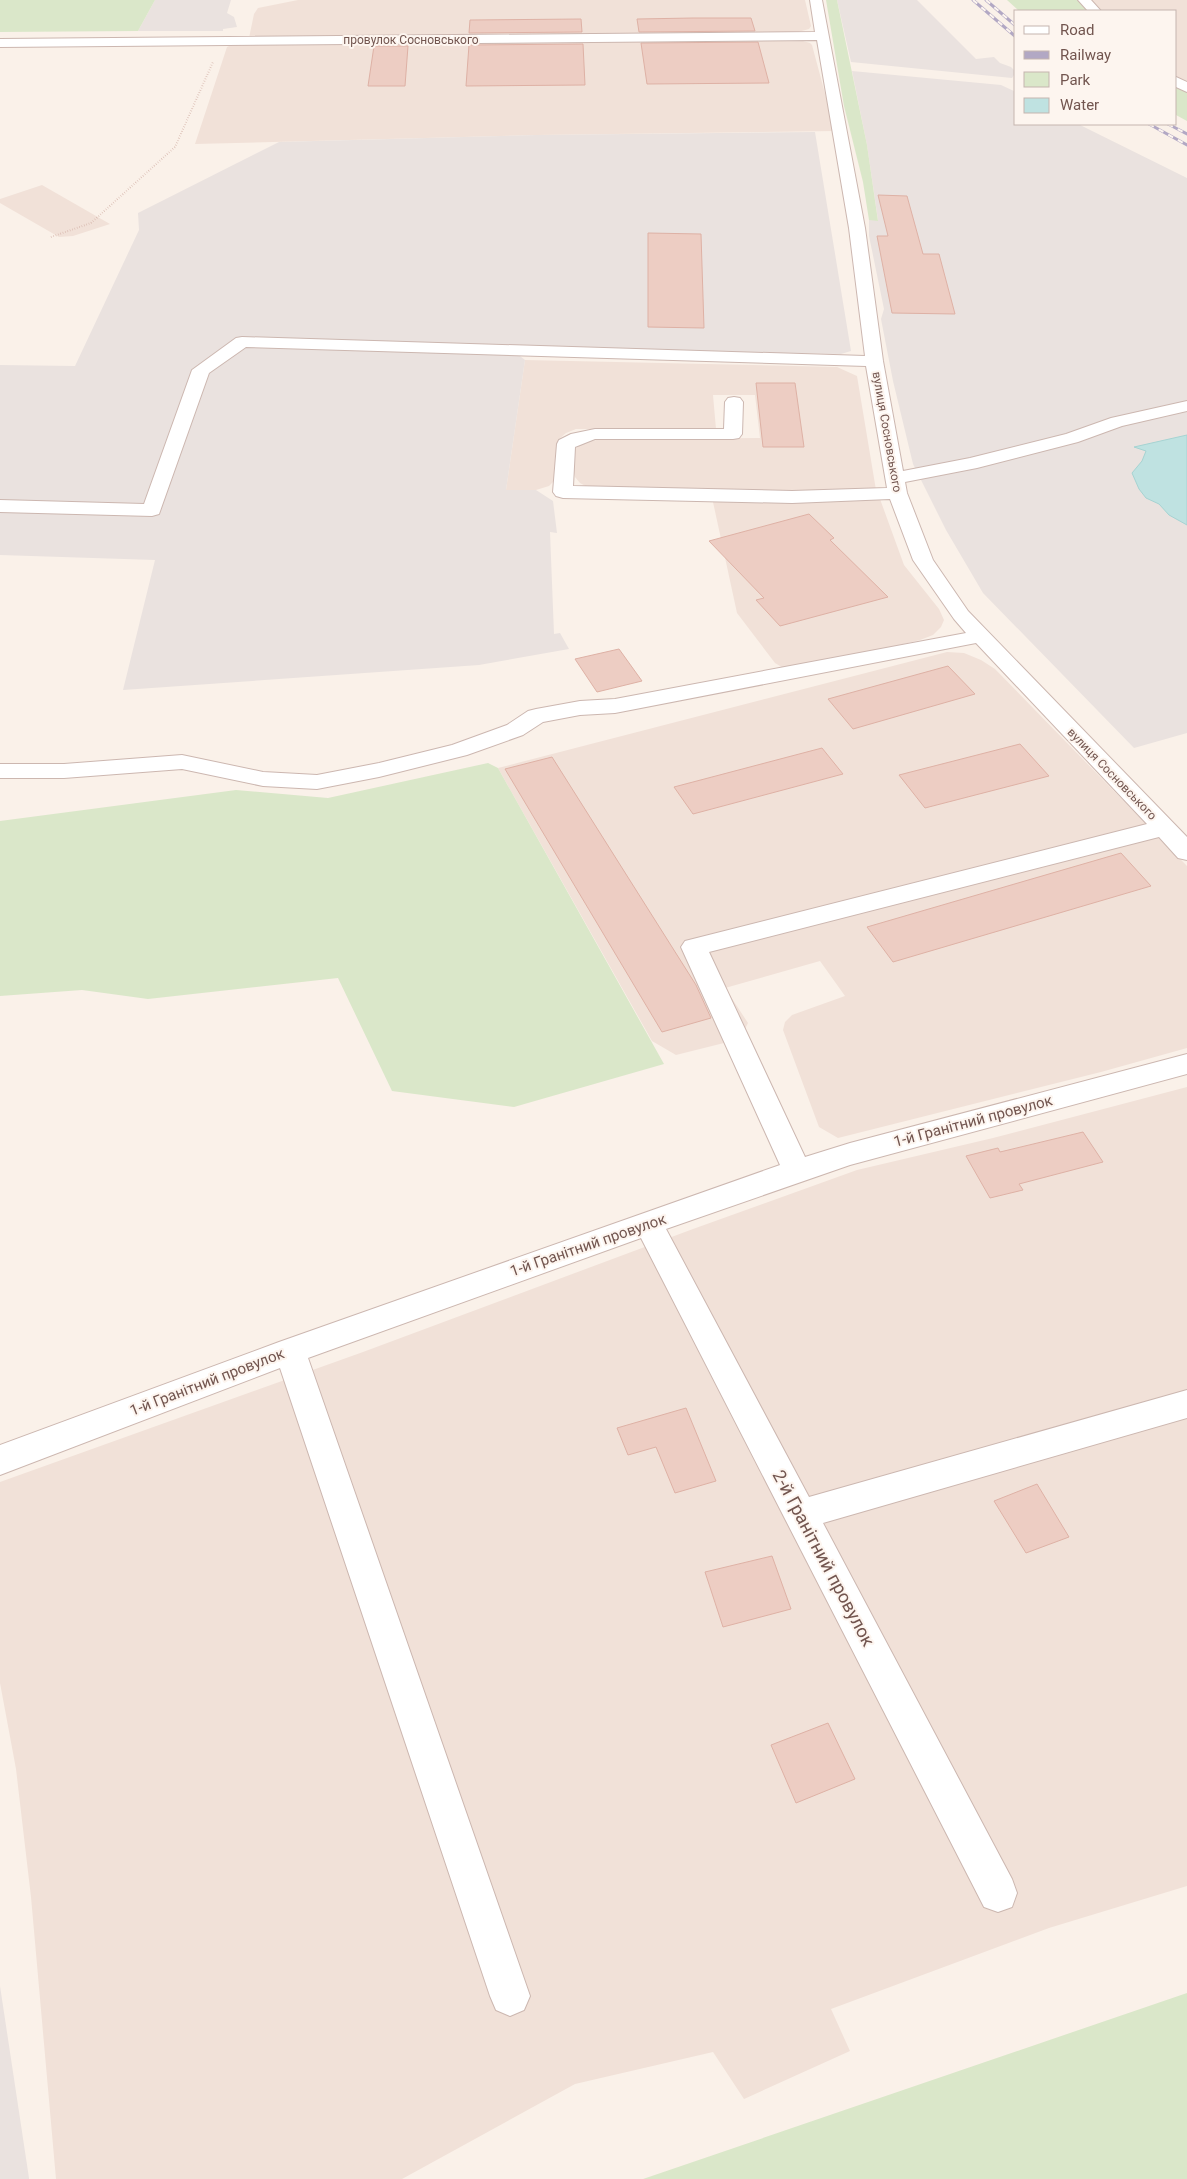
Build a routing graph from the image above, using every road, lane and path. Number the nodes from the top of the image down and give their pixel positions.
1 (816, 0) edge
2 (1084, 0) edge
3 (1094, 10) edge
4 (822, 36) junction
5 (223, 41) junction
6 (0, 43) edge
7 (51, 237) dead end
8 (874, 361) junction
9 (734, 402) dead end
10 (1187, 406) edge
11 (896, 485) junction
12 (0, 506) edge
13 (981, 636) junction
14 (0, 771) edge
15 (1164, 828) junction
16 (1187, 852) edge
17 (1187, 1064) edge
18 (797, 1171) junction
19 (649, 1224) junction
20 (290, 1351) junction
21 (1187, 1404) edge
22 (0, 1460) edge
23 (801, 1514) junction
24 (998, 1893) dead end
25 (510, 1996) dead end

1 - 4 street, вулиця Сосновського
2 - 3 street
4 - 5 street, провулок Сосновського
4 - 8 street, вулиця Сосновського
5 - 6 street, провулок Сосновського
5 - 7 path
8 - 11 street, вулиця Сосновського
8 - 12 street
9 - 11 street
10 - 11 street
11 - 13 street, вулиця Сосновського
13 - 14 street
13 - 15 street, вулиця Сосновського
15 - 16 street, вулиця Сосновського
15 - 18 street
17 - 18 street, 1-й Гранітний провулок
18 - 19 street, 1-й Гранітний провулок
19 - 20 street, 1-й Гранітний провулок
19 - 23 street, 2-й Гранітний провулок
20 - 22 street, 1-й Гранітний провулок
20 - 25 street
21 - 23 street
23 - 24 street, 2-й Гранітний провулок

